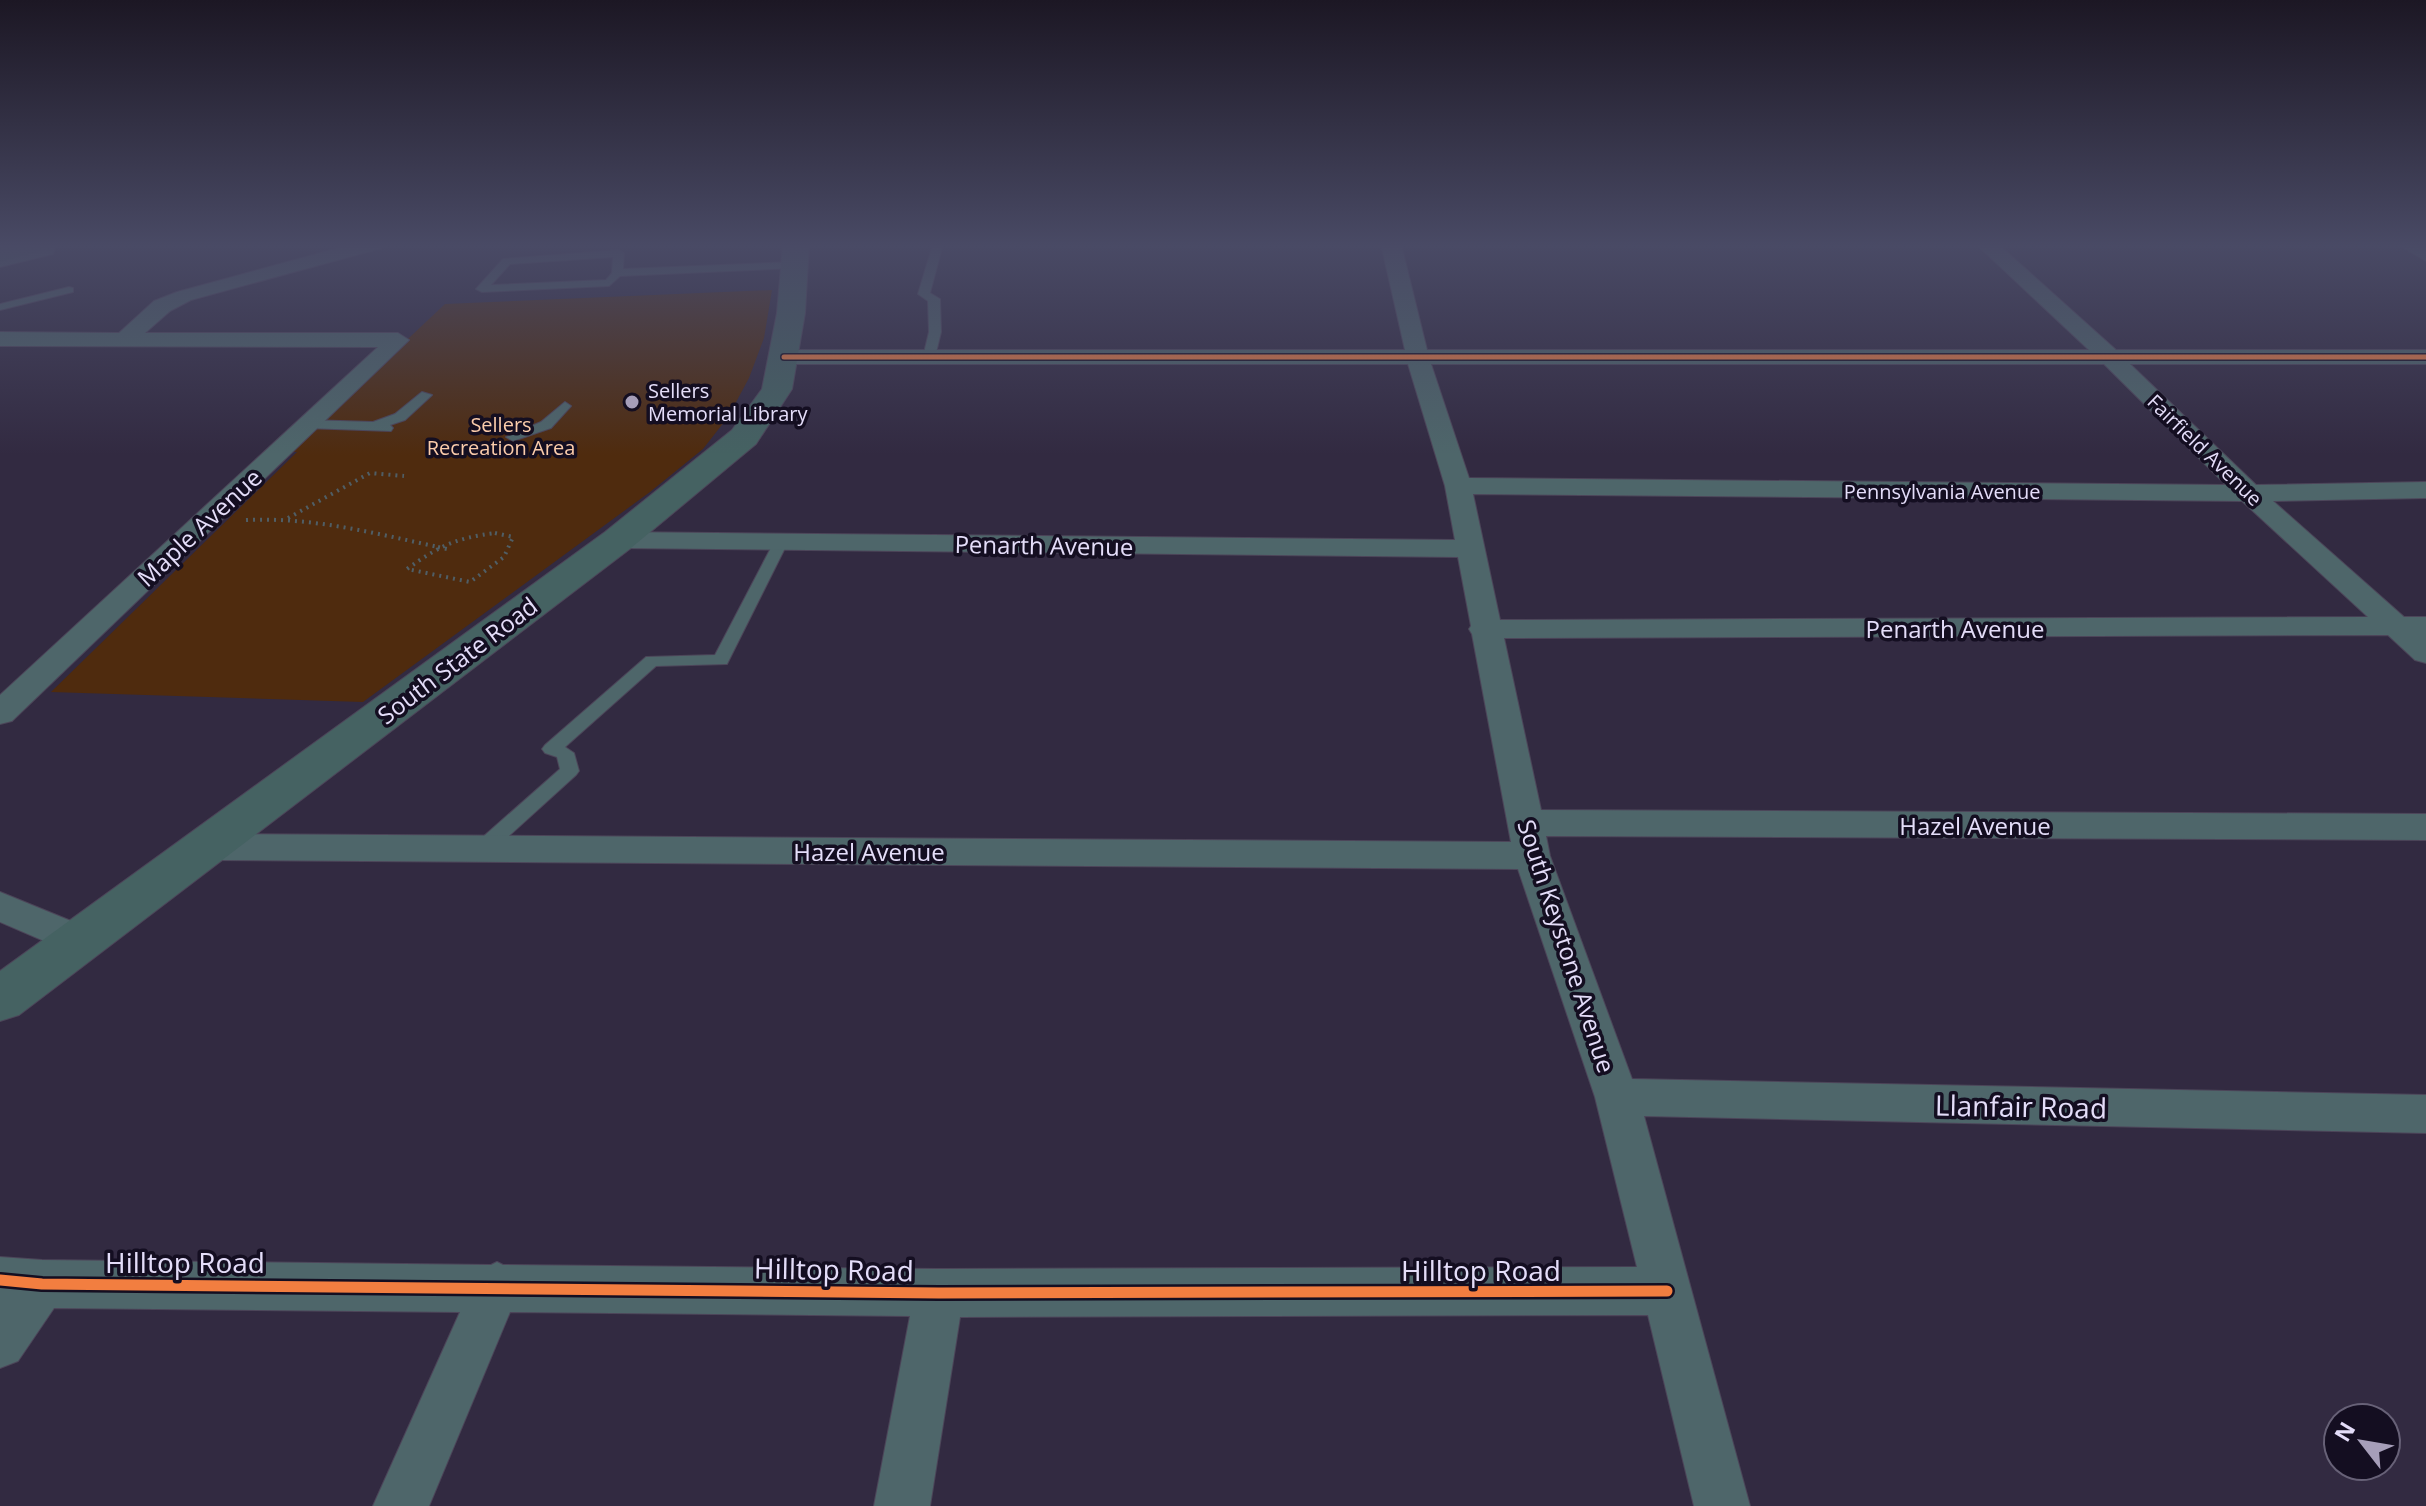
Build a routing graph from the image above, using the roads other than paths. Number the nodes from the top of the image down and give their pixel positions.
1 (153, 314) edge
2 (789, 314) edge
3 (934, 314) edge
4 (1408, 314) edge
5 (2063, 314) edge
6 (127, 337) junction
7 (0, 339) edge
8 (2108, 355) junction
9 (784, 357) junction
10 (929, 357) junction
11 (2426, 357) edge
12 (1418, 358) junction
13 (426, 395) dead end
14 (565, 406) dead end
15 (306, 424) junction
16 (513, 437) dead end
17 (1458, 486) junction
18 (2426, 490) edge
19 (2249, 493) junction
20 (618, 540) junction
21 (781, 542) junction
22 (1470, 549) junction
23 (2412, 626) edge
24 (1484, 629) junction
25 (2426, 653) edge
26 (0, 713) edge
27 (2426, 827) edge
28 (1528, 839) junction
29 (206, 847) junction
30 (482, 849) junction
31 (0, 906) edge
32 (79, 941) junction
33 (0, 1000) edge
34 (1617, 1097) junction
35 (2426, 1114) edge
36 (21, 1282) edge
37 (497, 1286) junction
38 (1667, 1291) junction
39 (939, 1293) junction
40 (0, 1343) edge
41 (401, 1506) edge
42 (902, 1506) edge
43 (1722, 1506) edge

1 - 6 street
2 - 9 main road, South State Road
3 - 10 lane
4 - 12 street, South Keystone Avenue
5 - 8 street, Fairfield Avenue
6 - 7 street
6 - 15 street, Maple Avenue
8 - 11 street
8 - 12 street
8 - 19 street, Fairfield Avenue
9 - 10 street
9 - 20 main road, South State Road
10 - 12 street
12 - 17 street, South Keystone Avenue
13 - 15 lane
14 - 16 lane
15 - 26 street, Maple Avenue
17 - 19 street, Pennsylvania Avenue
17 - 22 street, South Keystone Avenue
18 - 19 street, Pennsylvania Avenue
19 - 23 street, Fairfield Avenue
20 - 21 street, Penarth Avenue
20 - 29 main road, South State Road
21 - 22 street, Penarth Avenue
21 - 30 lane
22 - 24 street, South Keystone Avenue
23 - 24 street, Penarth Avenue
23 - 25 street, Fairfield Avenue
24 - 28 street, South Keystone Avenue
27 - 28 street, Hazel Avenue
28 - 30 street, Hazel Avenue
28 - 34 street, South Keystone Avenue
29 - 30 street, Hazel Avenue
29 - 32 main road, South State Road
31 - 32 street
32 - 33 main road, South State Road
34 - 35 street, Llanfair Road
34 - 38 street, South Keystone Avenue
36 - 37 street, Hilltop Road
36 - 40 street
37 - 39 street, Hilltop Road
37 - 41 street
38 - 39 street, Hilltop Road
38 - 43 street, South Keystone Avenue
39 - 42 street

